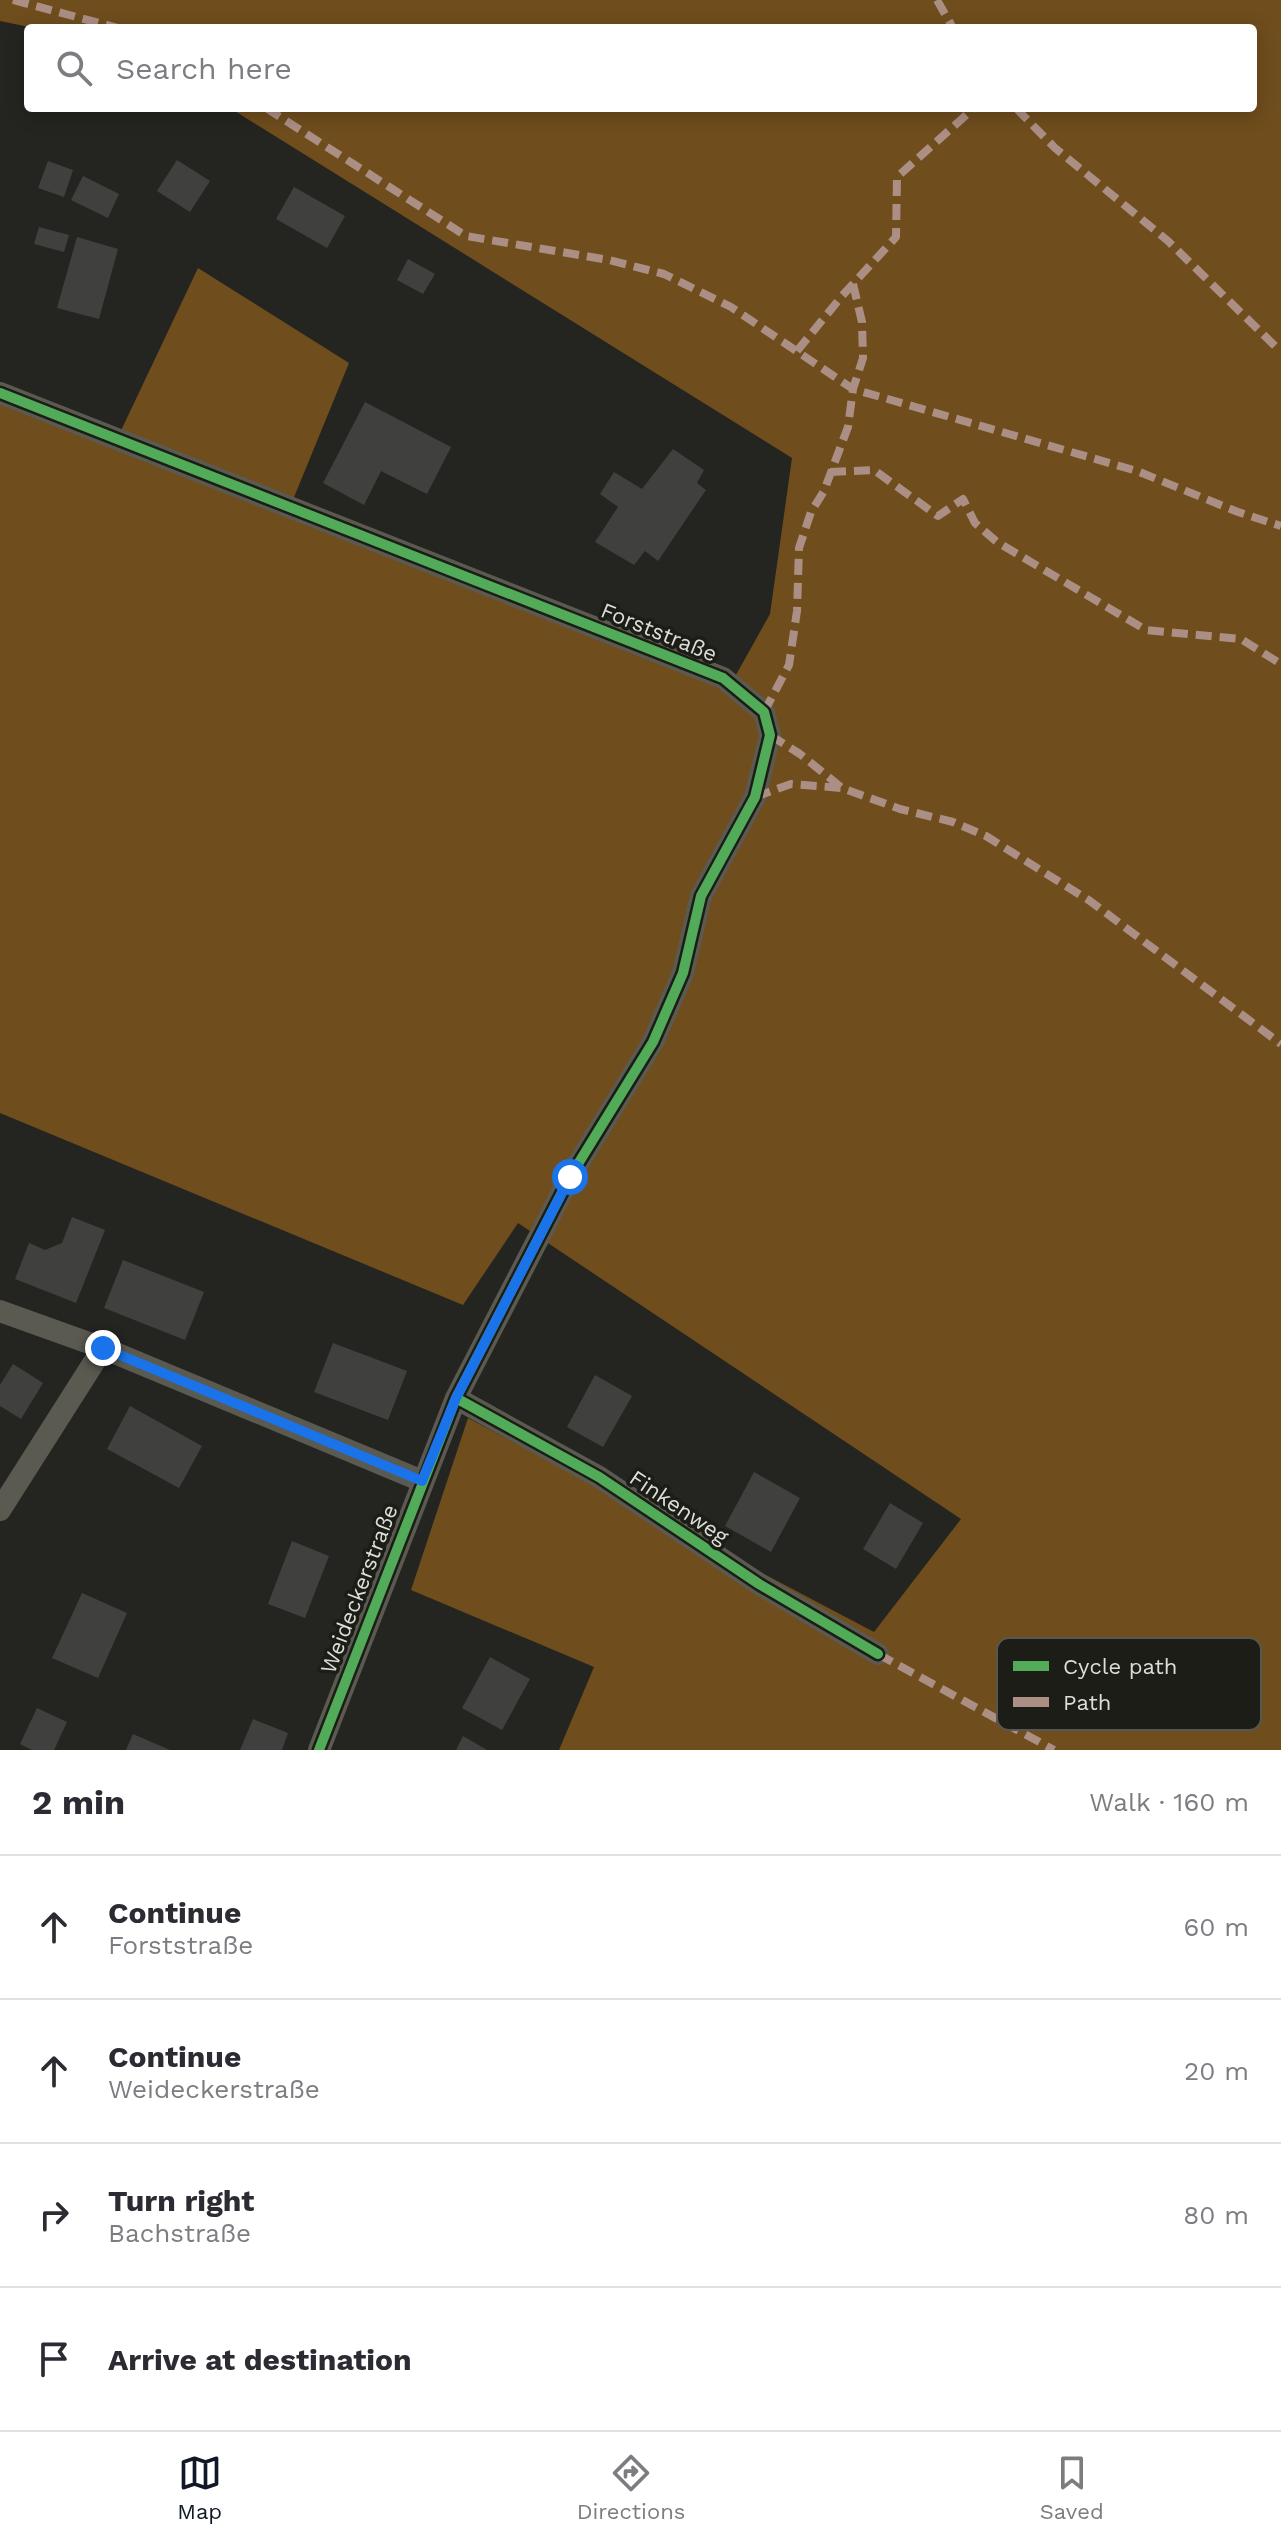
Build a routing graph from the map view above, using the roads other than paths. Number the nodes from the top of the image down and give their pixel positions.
1 (0, 393) edge
2 (0, 1311) edge
3 (103, 1348) junction
4 (456, 1398) junction
5 (422, 1481) junction
6 (0, 1510) edge
7 (878, 1654) dead end
8 (319, 1750) edge

1 - 4 street, Forststraße
2 - 3 street
3 - 5 street
3 - 6 street
4 - 5 street, Weideckerstraße
4 - 7 street, Finkenweg
5 - 8 street, Weideckerstraße

